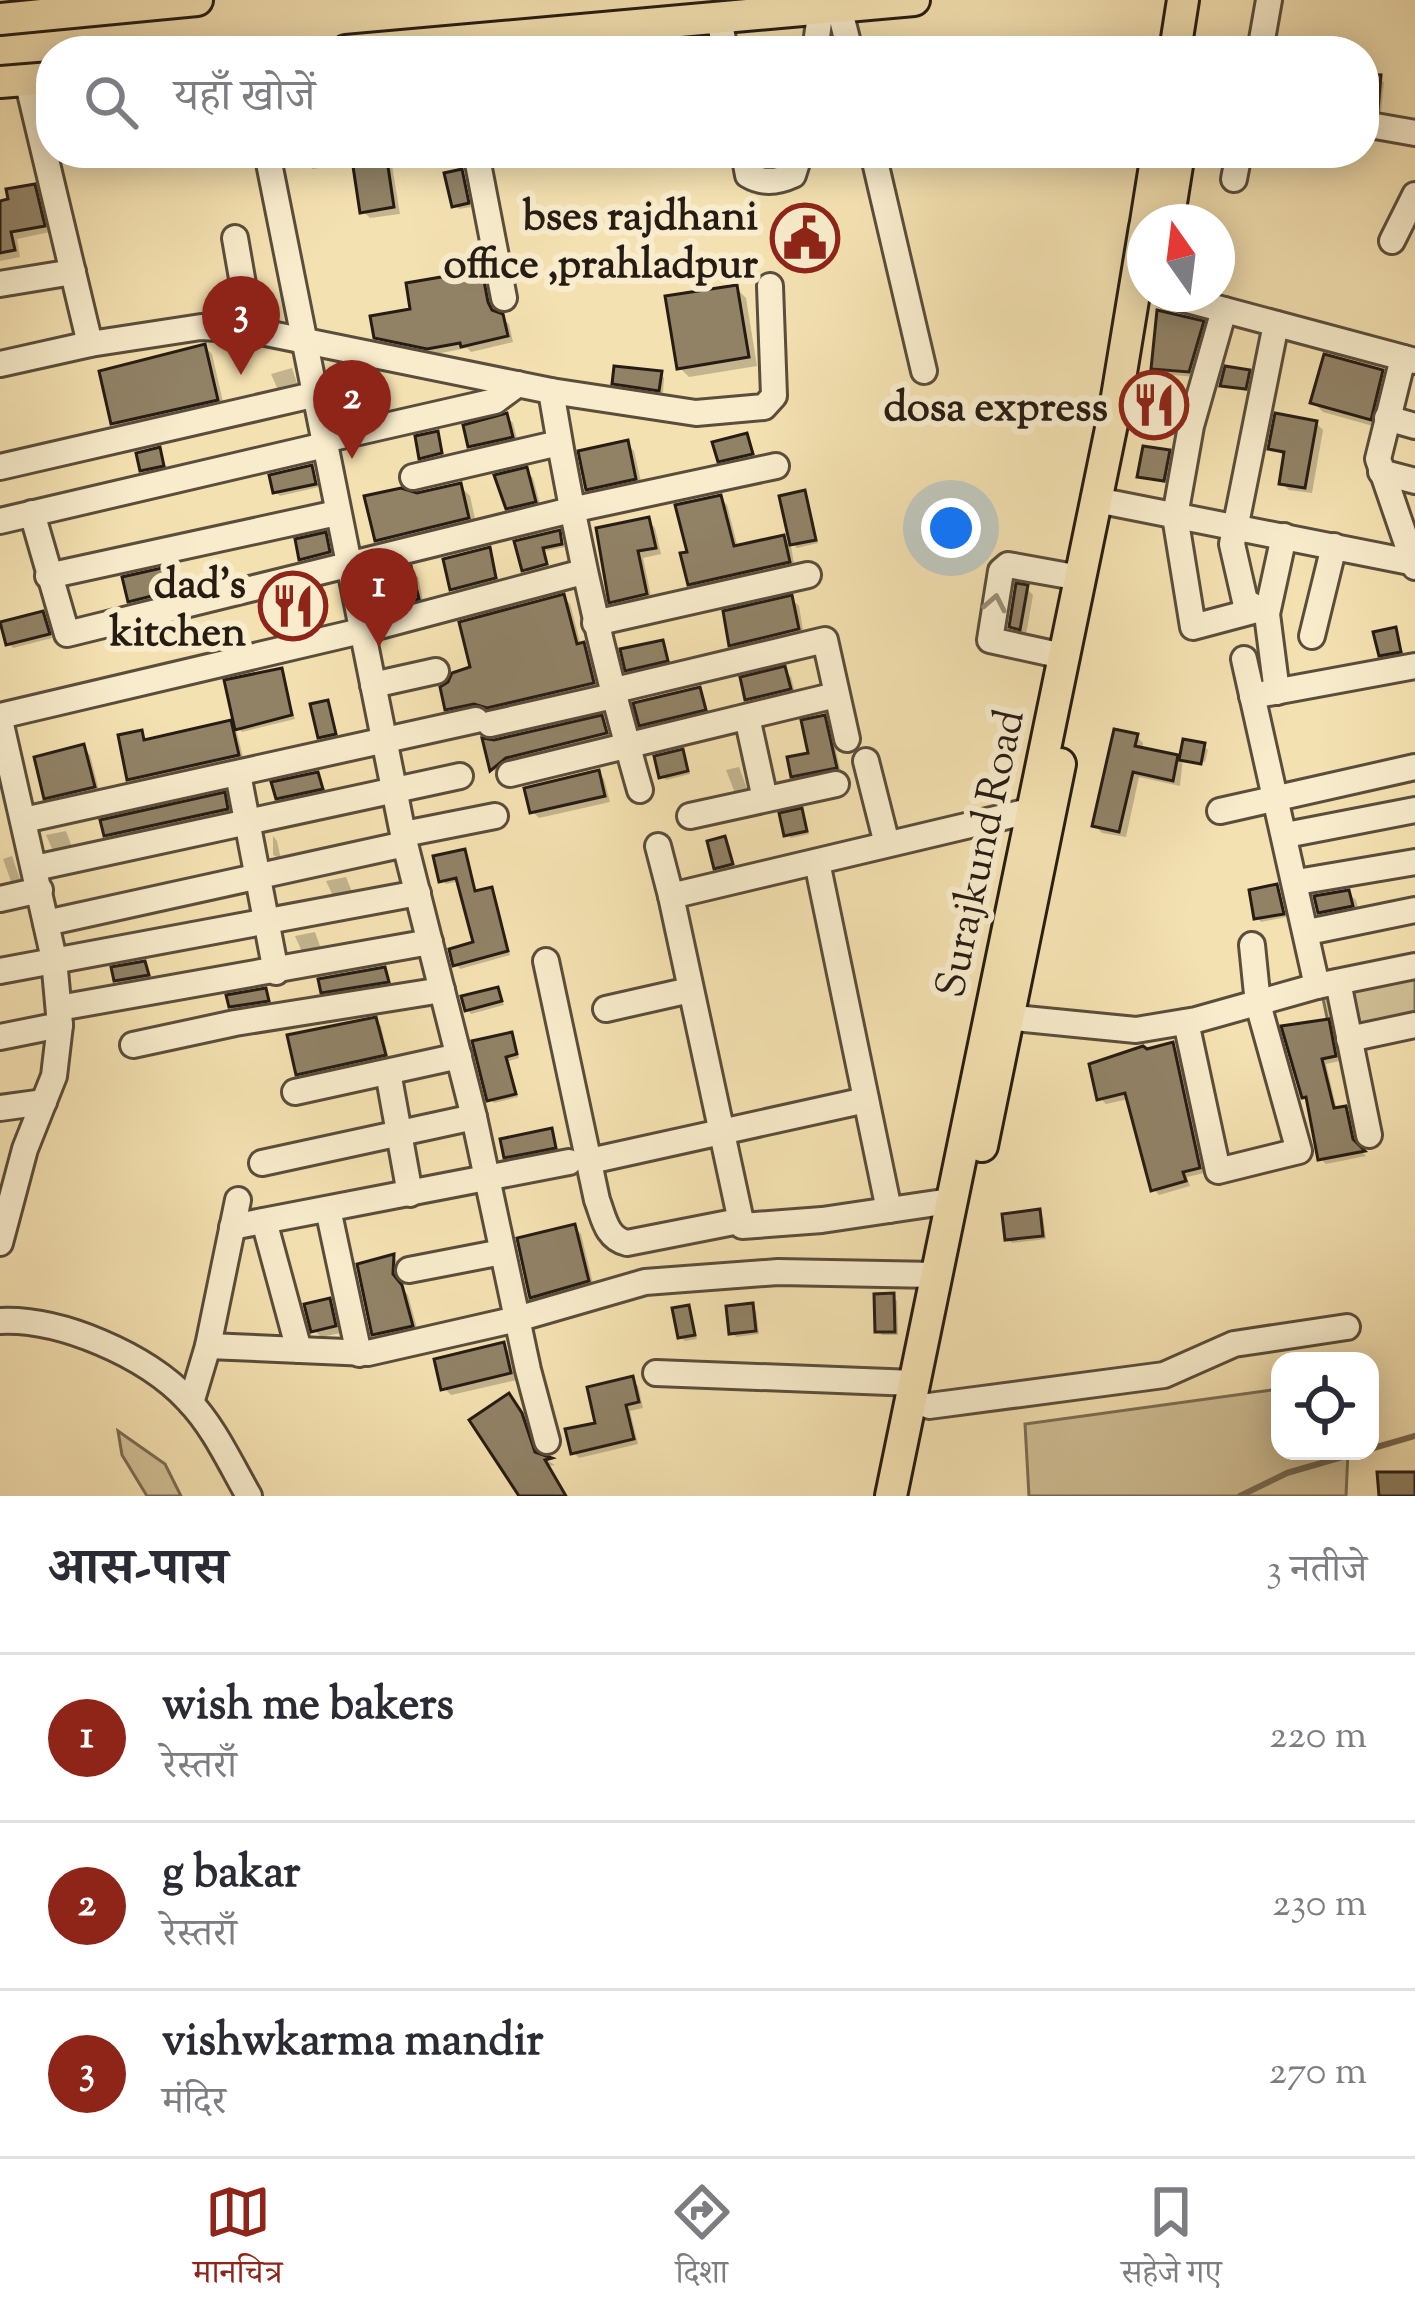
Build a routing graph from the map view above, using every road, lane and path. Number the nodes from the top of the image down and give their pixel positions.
1 (197, 0) edge
2 (914, 0) edge
3 (1183, 0) edge
4 (1204, 0) edge
5 (1269, 0) edge
6 (84, 5) edge
7 (830, 8) junction
8 (719, 17) junction
9 (0, 19) edge
10 (545, 36) edge
11 (722, 36) edge
12 (820, 36) edge
13 (843, 36) edge
14 (1177, 36) edge
15 (1198, 36) edge
16 (1263, 36) edge
17 (26, 80) edge
18 (36, 121) edge
19 (1379, 127) edge
20 (1415, 134) edge
21 (48, 168) edge
22 (270, 168) edge
23 (479, 168) edge
24 (747, 168) edge
25 (795, 168) edge
26 (877, 168) edge
27 (1154, 168) edge
28 (1177, 168) edge
29 (1415, 195) edge
30 (1148, 204) edge
31 (1171, 204) edge
32 (236, 238) dead end
33 (1392, 241) dead end
34 (73, 272) junction
35 (0, 284) edge
36 (770, 286) dead end
37 (504, 298) dead end
38 (1131, 312) edge
39 (1152, 312) edge
40 (1223, 312) edge
41 (1231, 312) edge
42 (1276, 324) junction
43 (251, 330) junction
44 (90, 344) junction
45 (304, 344) junction
46 (1409, 359) edge
47 (0, 364) edge
48 (924, 371) dead end
49 (518, 384) junction
50 (551, 391) junction
51 (317, 394) junction
52 (1387, 418) junction
53 (1415, 426) edge
54 (324, 442) junction
55 (559, 442) junction
56 (776, 466) dead end
57 (0, 467) edge
58 (1381, 472) junction
59 (413, 476) dead end
60 (1415, 481) edge
61 (1112, 503) junction
62 (571, 510) junction
63 (32, 513) junction
64 (337, 513) junction
65 (1175, 515) junction
66 (0, 521) edge
67 (1236, 526) junction
68 (1284, 536) junction
69 (1334, 546) junction
70 (348, 563) junction
71 (1415, 564) edge
72 (584, 572) junction
73 (808, 575) dead end
74 (48, 576) junction
75 (1080, 578) junction
76 (1262, 612) junction
77 (596, 623) junction
78 (361, 631) junction
79 (1312, 636) dead end
80 (1063, 656) junction
81 (1244, 659) dead end
82 (1415, 666) edge
83 (436, 670) dead end
84 (373, 685) junction
85 (612, 693) junction
86 (1264, 694) junction
87 (836, 695) junction
88 (747, 716) junction
89 (0, 718) edge
90 (847, 739) dead end
91 (385, 743) junction
92 (627, 745) junction
93 (866, 761) dead end
94 (1415, 767) edge
95 (5, 770) edge
96 (238, 773) junction
97 (510, 774) dead end
98 (460, 776) dead end
99 (836, 784) dead end
100 (395, 790) junction
101 (640, 790) dead end
102 (1277, 798) junction
103 (765, 799) junction
104 (1415, 810) edge
105 (1029, 811) junction
106 (1220, 811) dead end
107 (495, 816) dead end
108 (690, 816) dead end
109 (246, 823) junction
110 (26, 827) junction
111 (1286, 835) junction
112 (0, 839) edge
113 (404, 839) junction
114 (887, 844) junction
115 (658, 846) dead end
116 (817, 862) junction
117 (1415, 862) edge
118 (255, 877) junction
119 (38, 879) junction
120 (1297, 882) junction
121 (418, 893) junction
122 (671, 896) junction
123 (0, 899) edge
124 (1415, 910) edge
125 (264, 921) junction
126 (46, 923) junction
127 (1308, 932) junction
128 (430, 942) junction
129 (1252, 945) dead end
130 (54, 958) junction
131 (546, 961) dead end
132 (1415, 966) edge
133 (0, 971) edge
134 (276, 972) junction
135 (1328, 984) junction
136 (442, 990) junction
137 (690, 990) junction
138 (1258, 1004) junction
139 (606, 1010) dead end
140 (59, 1017) junction
141 (999, 1017) junction
142 (1186, 1022) junction
143 (1415, 1024) edge
144 (0, 1037) edge
145 (1349, 1039) junction
146 (133, 1045) dead end
147 (459, 1056) junction
148 (388, 1072) junction
149 (295, 1092) dead end
150 (866, 1100) junction
151 (44, 1102) junction
152 (0, 1108) edge
153 (475, 1117) junction
154 (720, 1133) junction
155 (399, 1135) junction
156 (1370, 1135) dead end
157 (262, 1162) dead end
158 (580, 1162) junction
159 (488, 1180) junction
160 (410, 1194) junction
161 (238, 1199) dead end
162 (950, 1202) junction
163 (328, 1209) junction
164 (889, 1210) junction
165 (264, 1221) junction
166 (739, 1221) junction
167 (232, 1227) junction
168 (0, 1243) edge
169 (502, 1252) junction
170 (409, 1270) dead end
171 (935, 1275) junction
172 (517, 1319) junction
173 (0, 1321) edge
174 (1347, 1327) dead end
175 (208, 1346) junction
176 (299, 1350) junction
177 (359, 1354) junction
178 (656, 1373) dead end
179 (921, 1394) junction
180 (191, 1403) junction
181 (547, 1441) dead end
182 (249, 1496) edge
183 (891, 1496) edge
184 (911, 1496) edge

1 - 6 main road
2 - 7 main road
3 - 14 main road
4 - 15 main road
5 - 16 street
6 - 9 main road
7 - 8 main road
7 - 12 street
7 - 13 street
8 - 10 main road
8 - 11 street
17 - 18 street
19 - 20 street
21 - 34 street
22 - 45 street
23 - 37 street
24 - 25 street
26 - 48 street
27 - 30 main road, Surajkund Road
28 - 31 main road
29 - 33 street
32 - 43 street
34 - 35 street
34 - 44 street
36 - 50 street
38 - 75 main road, Surajkund Road
39 - 61 main road, Surajkund Road
40 - 65 street
41 - 42 street
42 - 46 street
42 - 67 street
43 - 44 street
43 - 45 street
44 - 47 street
45 - 49 street
45 - 51 street
46 - 52 street
49 - 50 street
49 - 54 street
50 - 55 street
51 - 54 street
51 - 57 street
52 - 53 street
52 - 58 street
54 - 63 street
54 - 64 street
55 - 59 street
55 - 62 street
56 - 62 street
58 - 60 street
58 - 71 street
61 - 65 street
61 - 141 main road, Surajkund Road
62 - 70 street
62 - 72 street
63 - 66 street
63 - 74 street
64 - 70 street
64 - 74 street
65 - 67 street
65 - 76 street
67 - 68 street
67 - 76 street
68 - 69 street
68 - 76 street
69 - 71 street
69 - 79 street
70 - 74 street
70 - 78 street
72 - 77 street
72 - 78 street
73 - 77 street
75 - 80 main road, Surajkund Road
80 -> 75 street
76 - 86 street
77 - 85 street
78 - 84 street
78 - 89 street
80 - 105 main road, Surajkund Road
81 - 86 street
82 - 86 street
83 - 84 street
84 - 91 street
85 - 87 street
85 - 91 street
85 - 92 street
86 - 102 street
87 - 88 street
87 - 90 street
88 - 92 street
88 - 103 street
89 - 95 street
91 - 96 street
91 - 100 street
92 - 97 street
92 - 101 street
93 - 114 street
94 - 102 street
95 - 110 street
96 - 109 street
96 - 110 street
98 - 100 street
99 - 103 street
100 - 109 street
100 - 113 street
102 - 106 street
102 - 111 street
103 - 108 street
104 - 111 street
105 - 114 street
105 - 141 main road, Surajkund Road
107 - 113 street
109 - 118 street
109 - 119 street
110 - 112 street
110 - 119 street
111 - 120 street
113 - 118 street
113 - 121 street
114 - 116 street
115 - 122 street
116 - 122 street
116 - 150 street
117 - 120 street
118 - 125 street
118 - 126 street
119 - 123 street
119 - 126 street
120 - 127 street
121 - 125 street
121 - 128 street
122 - 137 street
124 - 127 street
125 - 130 street
125 - 134 street
126 - 130 street
127 - 135 street
128 - 134 street
128 - 136 street
129 - 138 street
130 - 133 street
130 - 140 street
131 - 158 street
132 - 135 street
134 - 140 street
135 - 138 street
135 - 145 street
136 - 146 street
136 - 147 street
137 - 139 street
137 - 154 street
138 - 142 street
138 - 142 street
140 - 144 street
140 - 151 street
141 - 142 street
141 - 162 main road, Surajkund Road
141 - 179 main road, Surajkund Road
143 - 145 street
145 - 156 street
147 - 148 street
147 - 153 street
148 - 149 street
148 - 155 street
150 - 154 street
150 - 164 street
151 - 152 street
151 - 168 street
153 - 155 street
153 - 159 street
154 - 158 street
154 - 166 street
155 - 157 street
155 - 160 street
158 - 159 street
158 - 166 street
159 - 160 street
159 - 169 street
160 - 163 street
161 - 167 street
162 - 164 street
162 - 171 main road, Surajkund Road
163 - 165 street
163 - 177 street
164 - 166 street
165 - 167 street
165 - 176 street
167 - 175 street
169 - 170 street
169 - 172 street
171 - 172 street
171 - 179 main road, Surajkund Road
172 - 177 street
172 - 181 street
173 - 180 street
174 - 179 street
175 - 176 street
175 - 180 street
176 - 177 street
178 - 179 street
179 - 183 main road, Surajkund Road
179 - 184 main road, Surajkund Road
180 - 182 street

